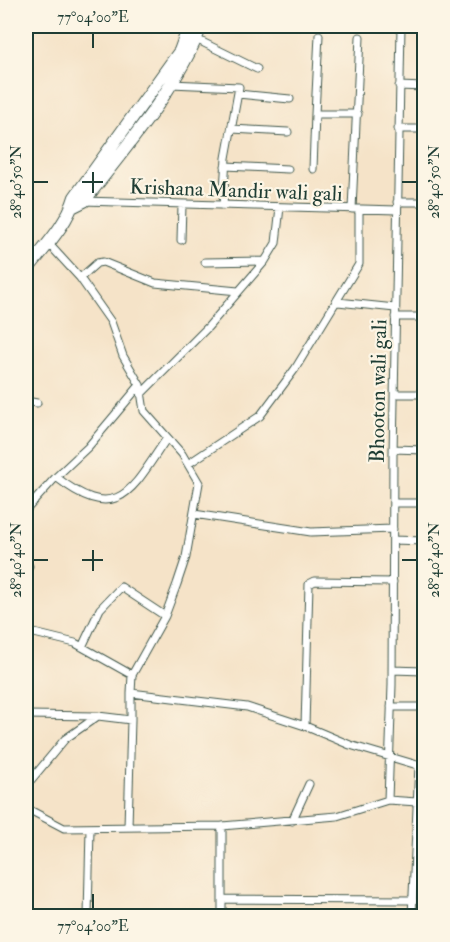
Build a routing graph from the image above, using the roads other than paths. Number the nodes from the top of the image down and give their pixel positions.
1 (189, 26) edge
2 (201, 26) edge
3 (401, 26) edge
4 (319, 34) dead end
5 (360, 37) dead end
6 (196, 39) junction
7 (257, 69) dead end
8 (170, 84) junction
9 (399, 86) junction
10 (424, 87) edge
11 (238, 94) junction
12 (290, 99) dead end
13 (315, 114) junction
14 (358, 114) junction
15 (232, 129) junction
16 (398, 129) junction
17 (424, 129) edge
18 (288, 132) dead end
19 (225, 166) junction
20 (288, 169) dead end
21 (313, 169) dead end
22 (77, 202) junction
23 (397, 202) junction
24 (424, 202) edge
25 (182, 205) junction
26 (222, 206) junction
27 (280, 207) junction
28 (356, 209) junction
29 (397, 210) junction
30 (181, 240) dead end
31 (48, 243) junction
32 (265, 261) junction
33 (205, 262) dead end
34 (26, 271) edge
35 (80, 278) junction
36 (238, 291) junction
37 (338, 302) junction
38 (395, 308) junction
39 (395, 317) junction
40 (424, 317) edge
41 (141, 389) junction
42 (394, 394) junction
43 (424, 394) edge
44 (26, 401) edge
45 (37, 403) dead end
46 (167, 438) junction
47 (393, 449) junction
48 (424, 450) edge
49 (188, 464) junction
50 (56, 477) junction
51 (393, 503) junction
52 (424, 503) edge
53 (26, 510) edge
54 (194, 514) junction
55 (393, 529) junction
56 (393, 540) junction
57 (424, 541) edge
58 (29, 566) dead end
59 (26, 574) edge
60 (393, 582) junction
61 (165, 616) junction
62 (26, 631) edge
63 (82, 647) junction
64 (392, 670) junction
65 (424, 671) edge
66 (132, 675) junction
67 (131, 693) junction
68 (391, 707) junction
69 (424, 707) edge
70 (26, 715) edge
71 (98, 716) junction
72 (131, 720) junction
73 (305, 726) junction
74 (388, 756) junction
75 (422, 766) edge
76 (309, 784) dead end
77 (26, 786) edge
78 (388, 800) junction
79 (417, 802) junction
80 (26, 808) edge
81 (292, 821) junction
82 (222, 826) junction
83 (128, 827) junction
84 (90, 828) junction
85 (222, 899) junction
86 (413, 900) junction
87 (88, 916) edge
88 (222, 916) edge
89 (412, 916) edge

1 - 22 main road
2 - 6 main road
3 - 9 street, Bhooton wali gali
4 - 13 street
5 - 14 street
6 - 7 street
6 - 8 main road
8 - 11 street
8 - 22 main road
9 - 10 street
9 - 16 street, Bhooton wali gali
11 - 12 street
11 - 15 street
13 - 14 street
13 - 21 street
14 - 28 street
15 - 18 street
15 - 19 street
16 - 17 street
16 - 23 street, Bhooton wali gali
19 - 20 street
19 - 26 street
22 - 25 street, Krishana Mandir wali gali
22 - 31 main road
23 - 24 street
23 - 29 street, Bhooton wali gali
25 - 26 street, Krishana Mandir wali gali
25 - 30 street
26 - 27 street, Krishana Mandir wali gali
27 - 28 street, Krishana Mandir wali gali
27 - 32 street
28 - 29 street, Krishana Mandir wali gali
28 - 37 street
29 - 38 street, Bhooton wali gali
31 - 34 main road
31 - 35 street
32 - 33 street
32 - 36 street
35 - 36 street
35 - 41 street
36 - 41 street
37 - 38 street
37 - 49 street
38 - 39 street, Bhooton wali gali
39 - 40 street
39 - 42 street, Bhooton wali gali
41 - 46 street
41 - 50 street
42 - 43 street
42 - 47 street, Bhooton wali gali
44 - 45 street
46 - 49 street
46 - 50 street
47 - 48 street
47 - 51 street, Bhooton wali gali
49 - 54 street
50 - 53 street
51 - 52 street
51 - 55 street, Bhooton wali gali
54 - 55 street
54 - 61 street
55 - 56 street, Bhooton wali gali
56 - 57 street
56 - 60 street, Bhooton wali gali
58 - 59 street
60 - 64 street, Bhooton wali gali
60 - 73 street
61 - 63 street
61 - 66 street
62 - 63 street
63 - 66 street
64 - 65 street
64 - 68 street, Bhooton wali gali
66 - 67 street
67 - 72 street
67 - 73 street
68 - 69 street
68 - 74 street, Bhooton wali gali
70 - 71 street
71 - 72 street
71 - 77 street
72 - 83 street
73 - 74 street
74 - 75 street
74 - 78 street, Bhooton wali gali
75 - 79 street
76 - 81 street
78 - 79 street
78 - 81 street
79 - 86 street
80 - 84 street
81 - 82 street
82 - 83 street
82 - 85 street
83 - 84 street
84 - 87 street
85 - 86 street
85 - 88 street
86 - 89 street

